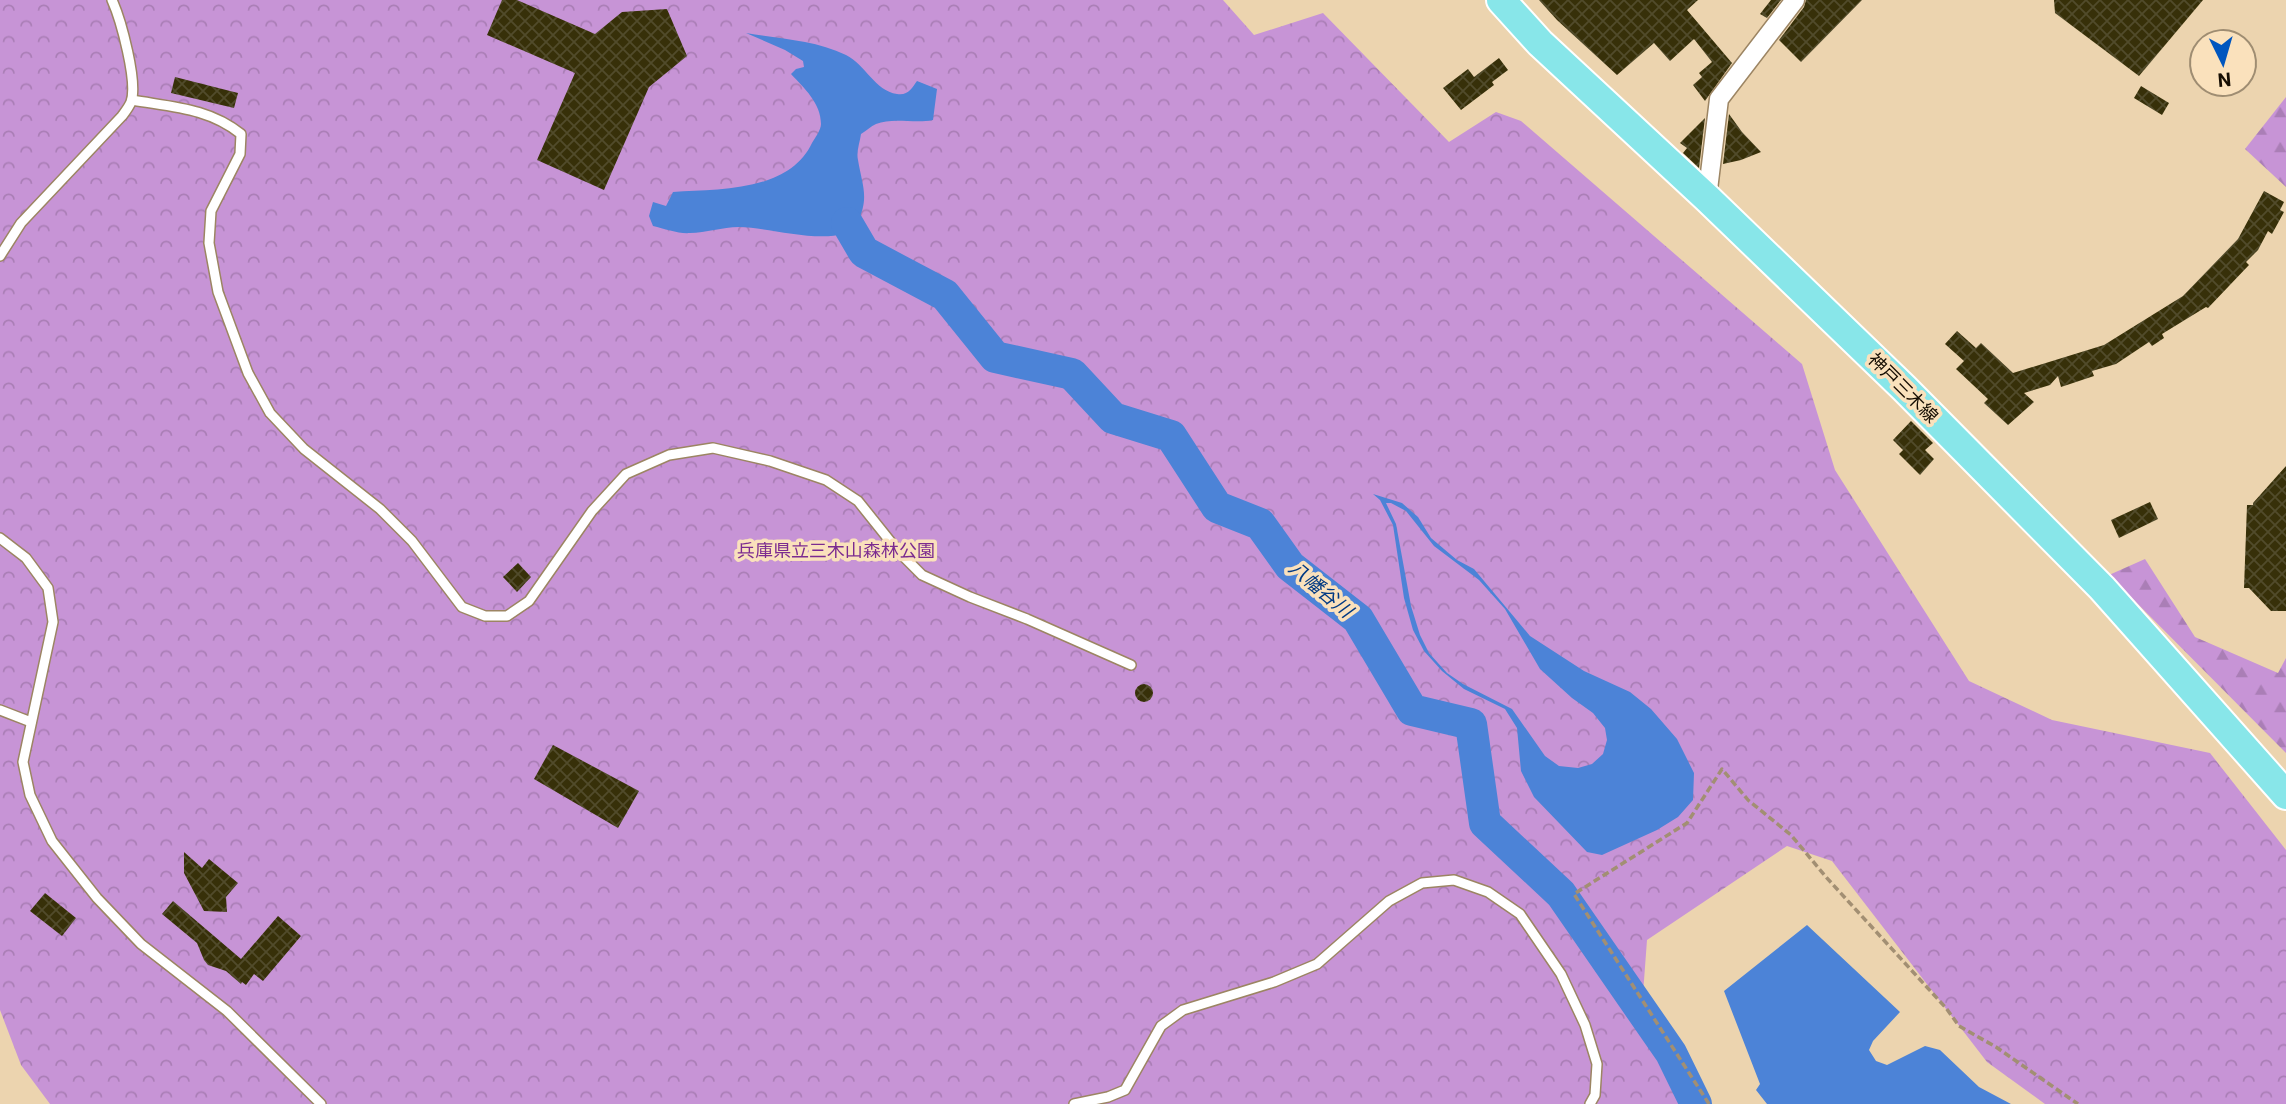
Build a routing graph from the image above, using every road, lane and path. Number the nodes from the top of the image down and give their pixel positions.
1 (112, 0) edge
2 (1501, 0) edge
3 (1795, 0) edge
4 (132, 100) junction
5 (1707, 198) junction
6 (0, 256) edge
7 (0, 538) edge
8 (1131, 665) dead end
9 (0, 710) edge
10 (31, 722) junction
11 (2286, 795) edge
12 (321, 1104) edge
13 (1074, 1104) edge
14 (1590, 1104) edge
15 (1709, 1104) edge
16 (2078, 1104) edge

1 - 4 lane
2 - 5 main road, 神戸三木線
3 - 5 street
4 - 6 lane
4 - 8 lane
5 - 11 main road, 神戸三木線
7 - 10 lane
9 - 10 lane
10 - 12 lane
13 - 14 lane
15 - 16 path

